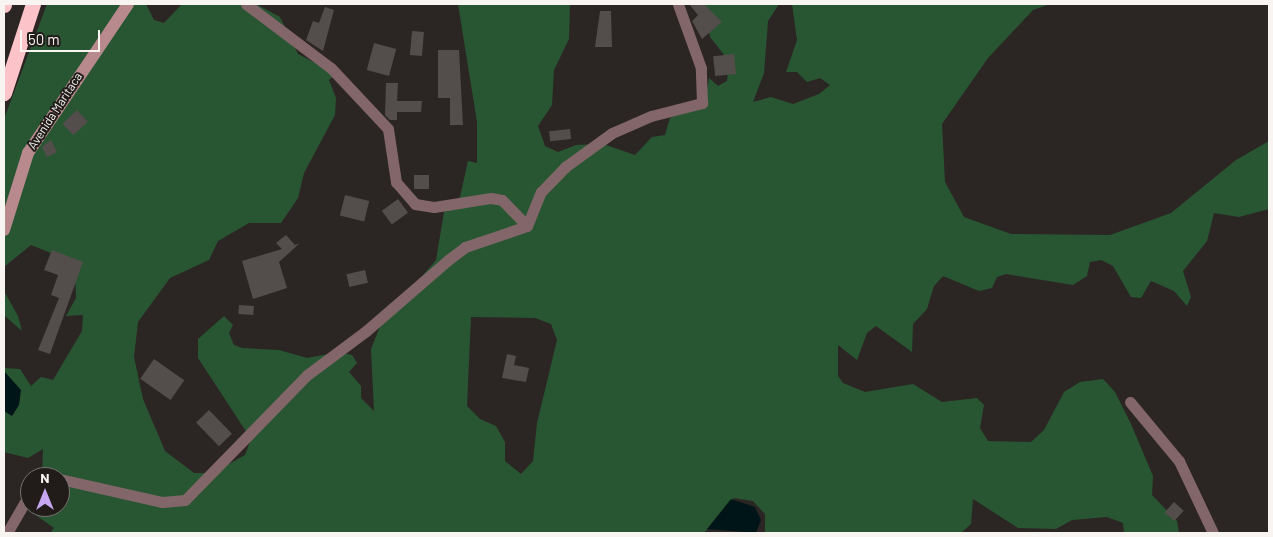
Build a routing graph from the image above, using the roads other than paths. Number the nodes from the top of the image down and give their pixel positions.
1 (33, 4) edge
2 (128, 4) edge
3 (246, 4) edge
4 (678, 4) edge
5 (4, 93) edge
6 (527, 226) junction
7 (4, 230) edge
8 (1130, 402) dead end
9 (70, 481) edge
10 (20, 510) edge
11 (6, 533) edge
12 (1213, 533) edge

1 - 5 highway
2 - 7 street, Avenida Maritaca
3 - 6 street
4 - 6 street
6 - 9 street
8 - 12 street
10 - 11 street

